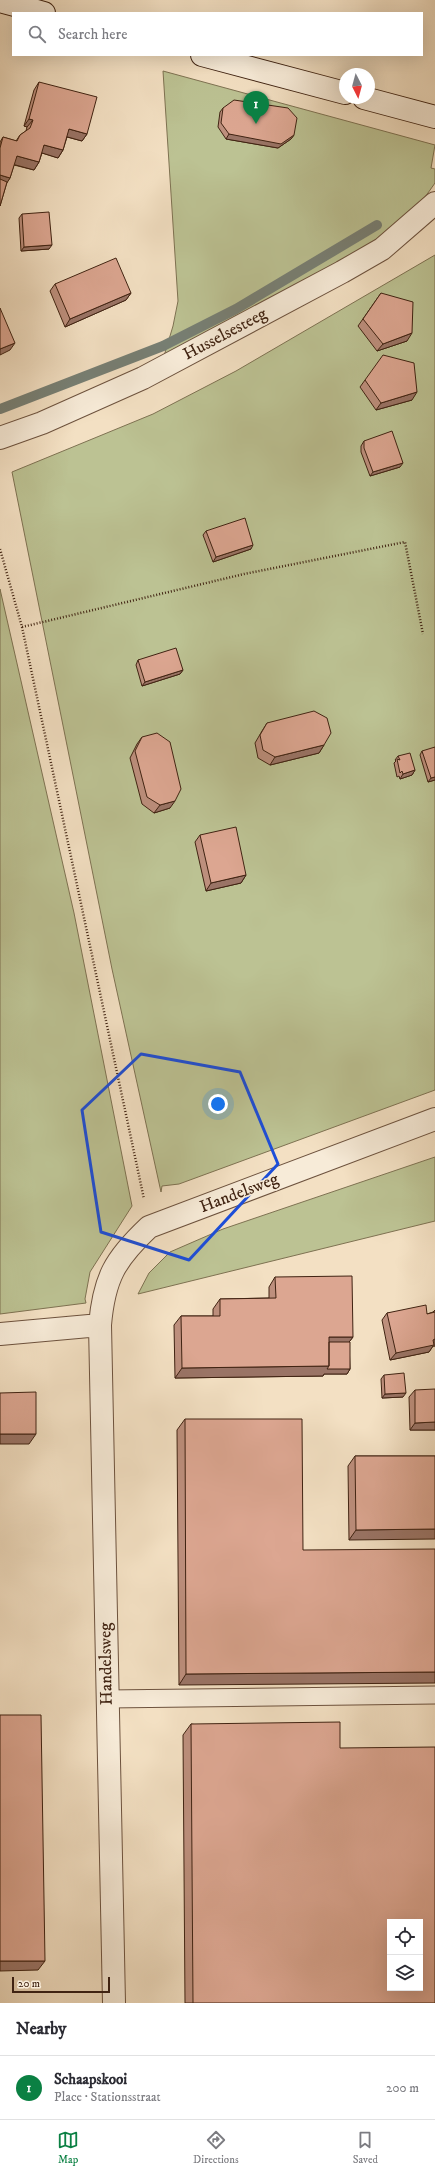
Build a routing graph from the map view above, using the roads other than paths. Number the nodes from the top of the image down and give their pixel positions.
1 (0, 1) edge
2 (40, 12) edge
3 (206, 56) edge
4 (339, 91) edge
5 (375, 101) edge
6 (435, 117) edge
7 (435, 203) edge
8 (0, 438) edge
9 (435, 1119) edge
10 (100, 1325) junction
11 (0, 1334) edge
12 (435, 1695) edge
13 (107, 1699) junction
14 (114, 2003) edge

1 - 2 street
3 - 4 street
5 - 6 street
7 - 8 street, Husselsesteeg
9 - 10 street, Handelsweg
10 - 11 street
10 - 13 street, Handelsweg
12 - 13 lane
13 - 14 street, Handelsweg

